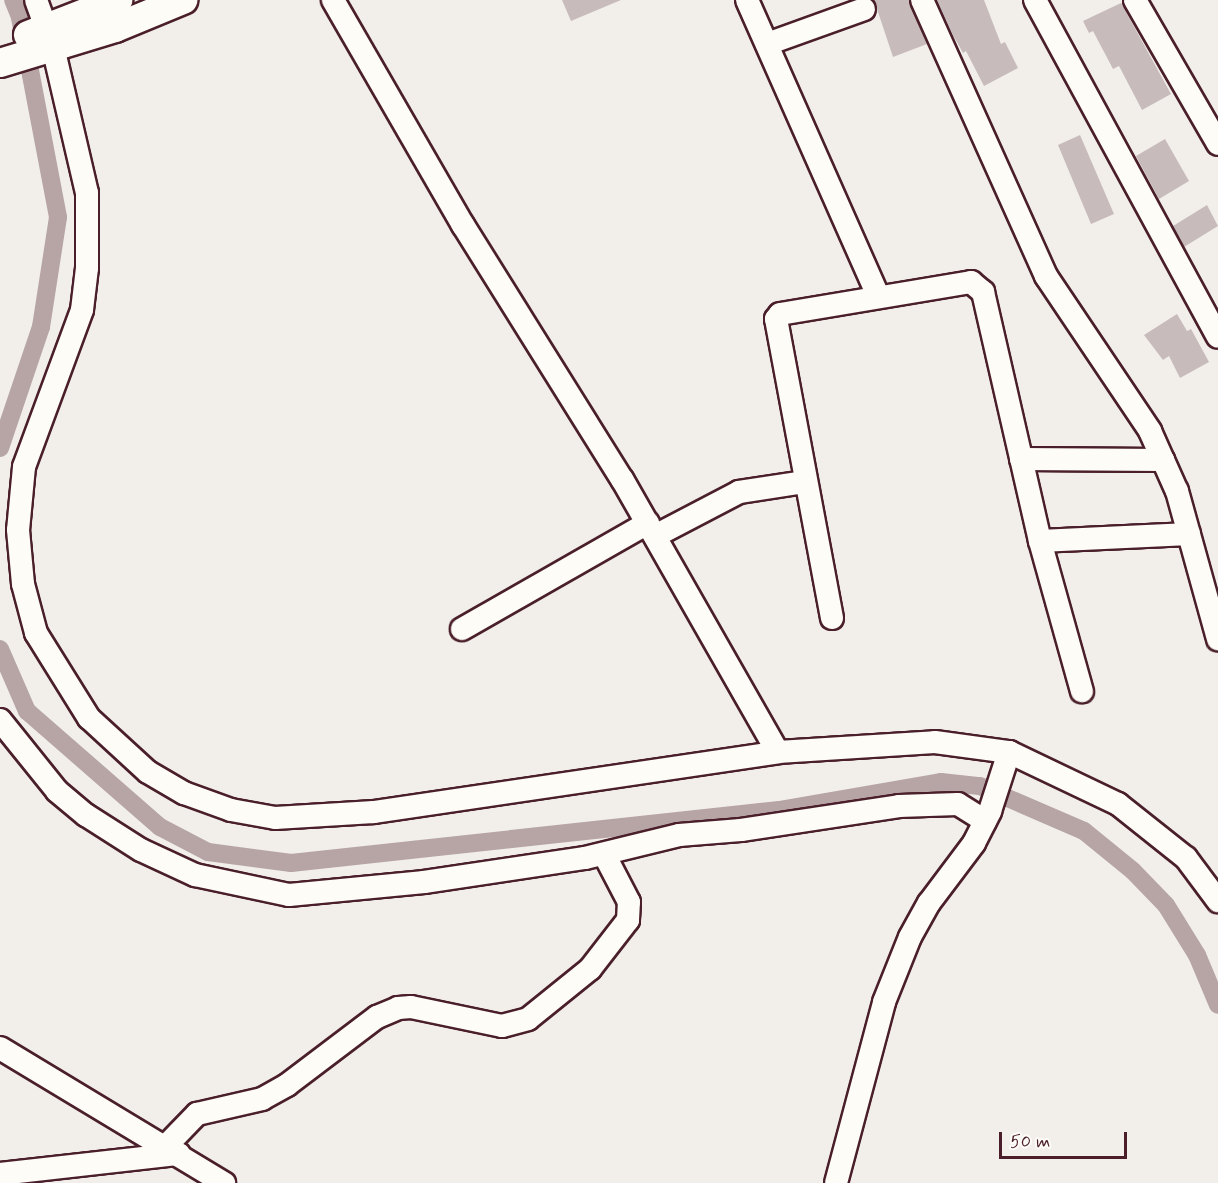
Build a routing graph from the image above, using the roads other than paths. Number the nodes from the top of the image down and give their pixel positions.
1 (36, 0) edge
2 (118, 0) edge
3 (183, 0) edge
4 (333, 0) edge
5 (747, 0) edge
6 (922, 0) edge
7 (1035, 0) edge
8 (1134, 0) edge
9 (864, 9) dead end
10 (42, 40) junction
11 (0, 44) edge
12 (767, 44) junction
13 (0, 63) edge
14 (1218, 144) edge
15 (878, 296) junction
16 (1218, 337) edge
17 (1021, 459) junction
18 (1163, 460) junction
19 (805, 482) junction
20 (651, 530) junction
21 (1189, 534) junction
22 (1040, 541) junction
23 (831, 618) dead end
24 (462, 629) dead end
25 (1218, 639) edge
26 (1082, 691) dead end
27 (0, 720) edge
28 (778, 752) junction
29 (1007, 759) junction
30 (988, 816) junction
31 (604, 854) junction
32 (1218, 901) edge
33 (0, 1048) edge
34 (173, 1150) junction
35 (0, 1174) edge
36 (224, 1183) edge
37 (836, 1183) edge

1 - 10 street
2 - 10 main road
3 - 10 main road
4 - 20 street
5 - 12 street
6 - 18 street
7 - 16 street
8 - 14 street
9 - 12 street
10 - 11 main road
10 - 13 main road
10 - 28 street
12 - 15 street
15 - 17 street
15 - 19 street
17 - 18 street
17 - 22 street
18 - 21 street
19 - 20 street
19 - 23 street
20 - 24 street
20 - 28 street
21 - 22 street
21 - 25 street
22 - 26 street
27 - 31 street
28 - 29 street
29 - 30 street
29 - 32 street
30 - 31 street
30 - 37 street
31 - 34 street
33 - 34 street
34 - 35 street
34 - 36 street

